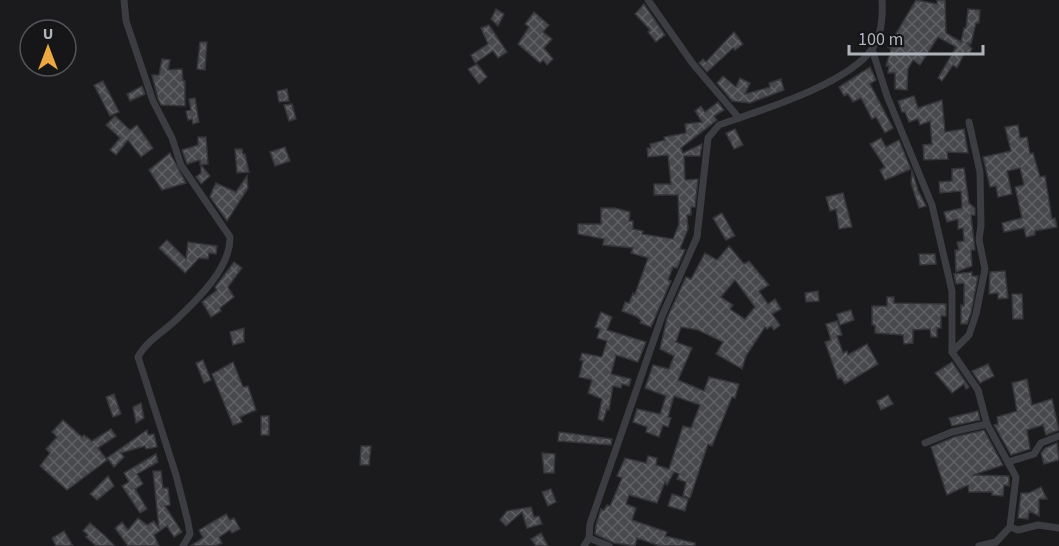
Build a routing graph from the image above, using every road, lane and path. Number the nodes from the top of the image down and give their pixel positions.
1 (124, 0) edge
2 (648, 0) edge
3 (882, 0) edge
4 (872, 49) junction
5 (739, 118) junction
6 (969, 122) dead end
7 (952, 352) junction
8 (987, 424) junction
9 (1059, 436) edge
10 (925, 443) dead end
11 (1008, 462) junction
12 (1010, 527) junction
13 (1059, 528) edge
14 (589, 538) junction
15 (183, 546) edge
16 (584, 546) edge
17 (609, 546) edge
18 (979, 546) edge

1 - 15 street
2 - 5 street
3 - 4 street
4 - 5 street
4 - 7 street
5 - 14 street
6 - 7 street
7 - 8 street
8 - 10 street
8 - 11 street
9 - 11 street
11 - 12 street
12 - 13 street
12 - 18 street
14 - 16 street
14 - 17 street

